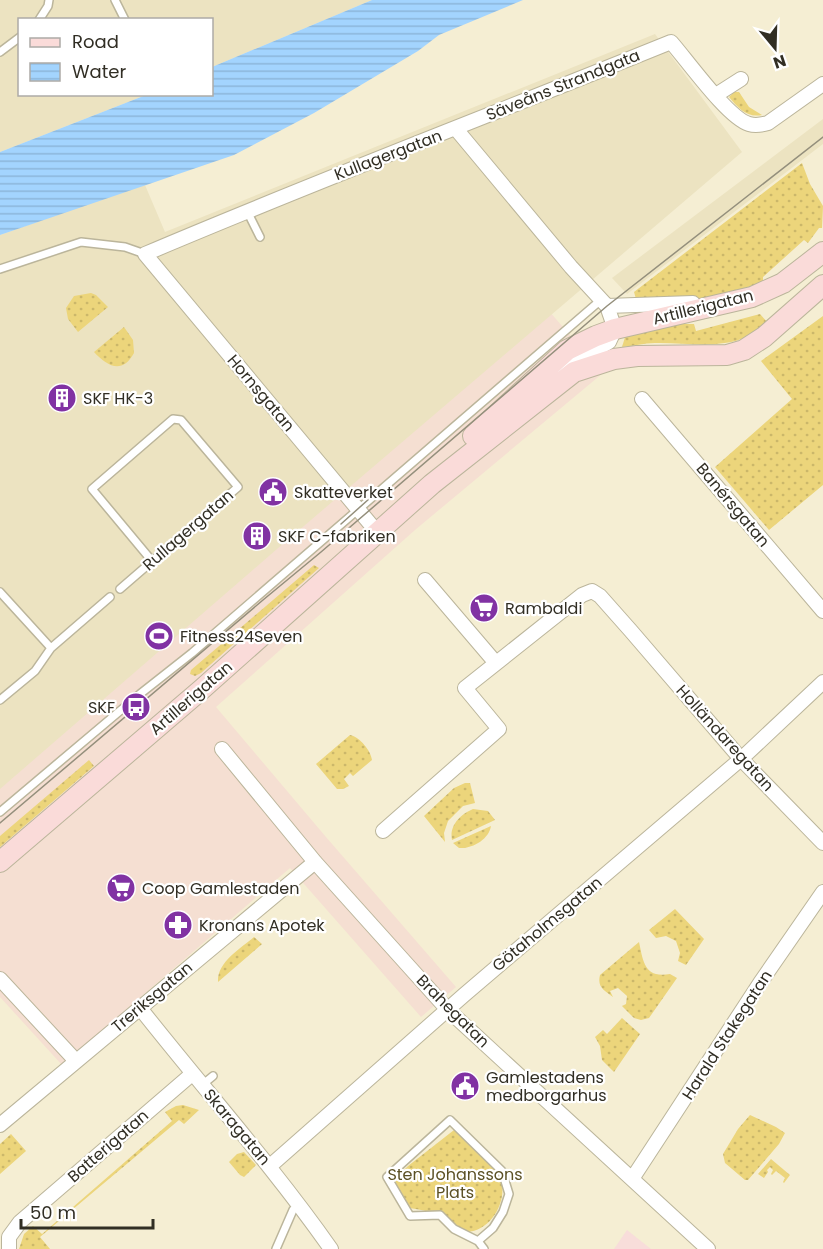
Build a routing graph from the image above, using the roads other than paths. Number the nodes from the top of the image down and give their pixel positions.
1 (49, 0) edge
2 (115, 0) edge
3 (40, 18) edge
4 (123, 18) edge
5 (18, 38) edge
6 (0, 52) edge
7 (741, 79) dead end
8 (823, 84) edge
9 (716, 95) junction
10 (456, 129) junction
11 (247, 211) junction
12 (260, 237) dead end
13 (821, 253) edge
14 (145, 254) junction
15 (0, 269) edge
16 (823, 285) edge
17 (752, 297) junction
18 (605, 302) junction
19 (615, 329) junction
20 (642, 399) dead end
21 (503, 427) junction
22 (432, 484) junction
23 (358, 508) junction
24 (377, 532) junction
25 (152, 561) junction
26 (424, 580) dead end
27 (120, 589) dead end
28 (0, 592) edge
29 (110, 597) dead end
30 (823, 610) edge
31 (51, 648) junction
32 (495, 663) junction
33 (823, 682) edge
34 (0, 700) edge
35 (222, 749) dead end
36 (741, 759) junction
37 (0, 812) edge
38 (383, 831) dead end
39 (823, 843) edge
40 (0, 862) edge
41 (315, 862) junction
42 (823, 892) edge
43 (0, 978) edge
44 (140, 1008) junction
45 (448, 1010) junction
46 (76, 1061) junction
47 (192, 1074) junction
48 (0, 1125) edge
49 (270, 1166) junction
50 (632, 1179) junction
51 (300, 1204) junction
52 (478, 1241) junction
53 (9, 1249) edge
54 (276, 1249) edge
55 (331, 1249) edge
56 (484, 1249) edge
57 (708, 1249) edge

1 - 3 lane
2 - 4 lane
5 - 6 lane
7 - 9 street
8 - 9 street
9 - 10 street, Säveåns Strandgata
10 - 11 street, Kullagergatan
10 - 18 street, Kullagergatan
11 - 12 lane
11 - 14 street, Kullagergatan
13 - 17 main road, Artillerigatan
14 - 15 lane
14 - 23 street, Hornsgatan
16 - 21 main road, Artillerigatan
17 - 18 street
17 - 19 main road, Artillerigatan
18 - 19 street
18 - 23 lane
19 - 21 street, Artillerigatan
19 - 22 main road, Artillerigatan
20 - 30 street, Banérsgatan
21 - 22 main road, Artillerigatan
22 - 24 main road, Artillerigatan
23 - 24 street, Hornsgatan
23 - 37 lane
24 - 40 main road, Artillerigatan
25 - 25 lane, Rullagergatan
25 - 27 lane, Rullagergatan
26 - 32 street
28 - 31 lane
29 - 31 lane
31 - 34 lane
32 - 36 street, Holländaregatan
32 - 38 street
33 - 36 street, Götaholmsgatan
35 - 41 street, Brahegatan
36 - 39 street, Holländaregatan
36 - 45 street, Götaholmsgatan
41 - 44 street, Treriksgatan
41 - 45 street, Brahegatan
42 - 50 street, Harald Stakegatan
43 - 46 street
44 - 46 street, Treriksgatan
44 - 47 street, Skaragatan
45 - 49 street, Götaholmsgatan
45 - 50 street, Brahegatan
46 - 48 street, Treriksgatan
47 - 49 street, Skaragatan
47 - 53 street, Batterigatan
49 - 51 street, Skaragatan
50 - 57 street, Brahegatan
51 - 54 lane
51 - 55 street, Skaragatan
52 - 52 lane
52 - 56 lane

